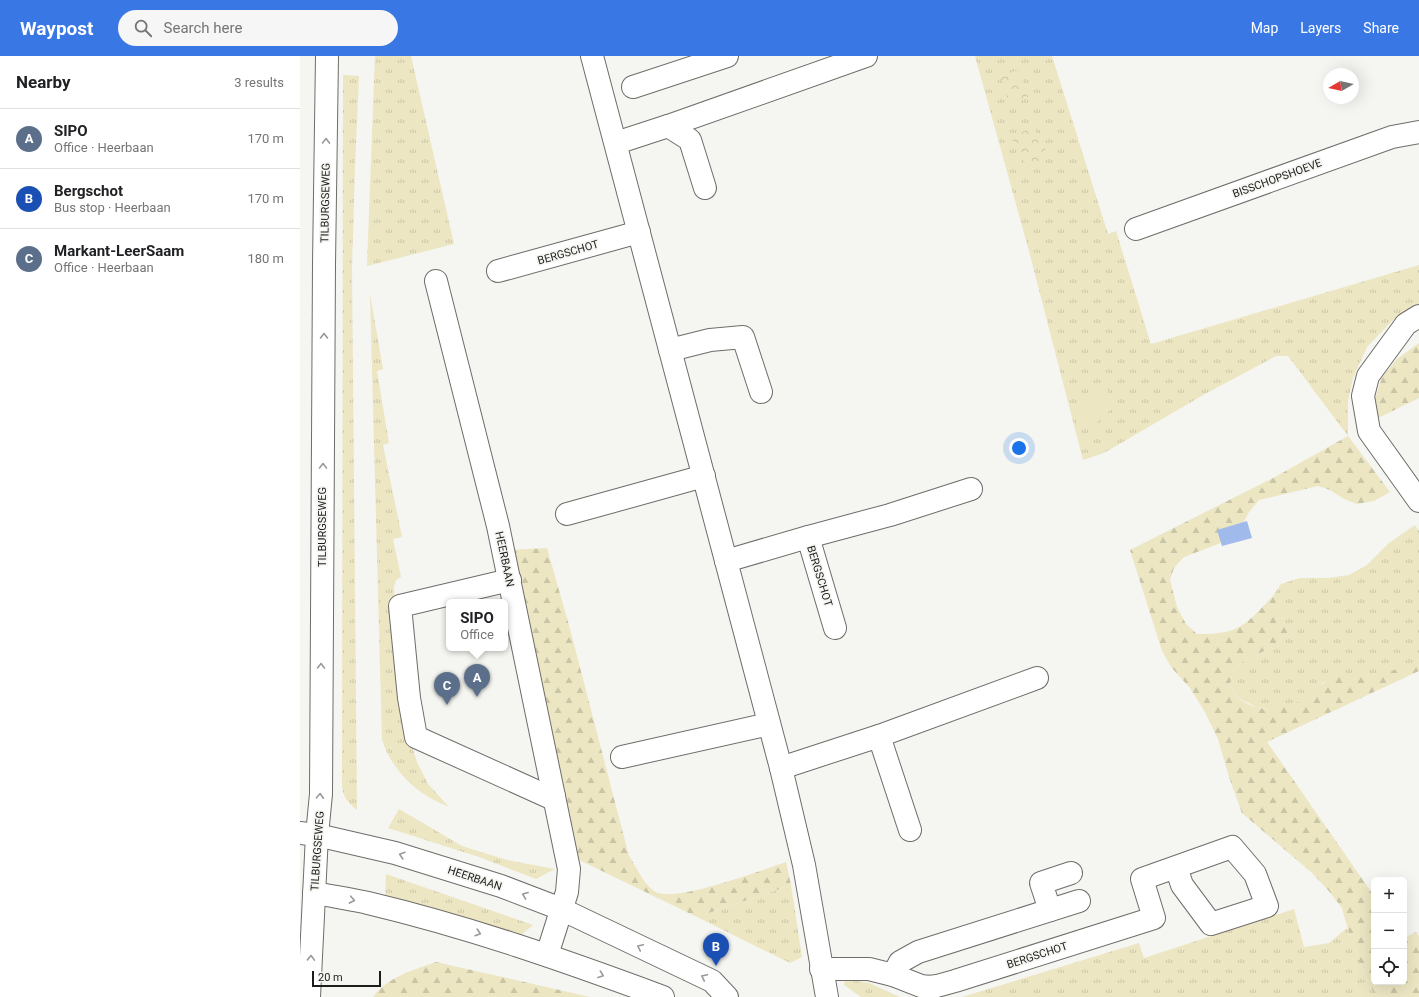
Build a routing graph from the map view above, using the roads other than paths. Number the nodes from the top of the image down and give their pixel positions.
1 (327, 56) edge
2 (592, 56) edge
3 (726, 56) edge
4 (866, 56) edge
5 (633, 87) dead end
6 (668, 126) junction
7 (1419, 132) edge
8 (616, 143) junction
9 (705, 188) dead end
10 (1136, 229) dead end
11 (639, 232) junction
12 (498, 271) dead end
13 (436, 281) dead end
14 (1419, 316) edge
15 (670, 350) junction
16 (760, 392) dead end
17 (704, 476) junction
18 (971, 489) dead end
19 (1419, 501) edge
20 (567, 514) dead end
21 (808, 537) junction
22 (726, 561) junction
23 (510, 580) junction
24 (512, 625) edge
25 (835, 628) dead end
26 (1037, 678) dead end
27 (769, 724) junction
28 (879, 736) junction
29 (622, 757) dead end
30 (781, 768) junction
31 (554, 796) junction
32 (910, 830) dead end
33 (308, 834) edge
34 (1176, 867) dead end
35 (1071, 873) dead end
36 (307, 892) edge
37 (1079, 901) dead end
38 (561, 909) junction
39 (1050, 910) junction
40 (547, 955) junction
41 (821, 969) junction
42 (892, 975) junction
43 (309, 997) edge
44 (663, 997) edge
45 (727, 997) edge
46 (827, 997) edge

33 -> 1 street, TILBURGSEWEG
2 - 8 street
3 - 5 street
4 - 6 street
6 - 8 street
6 - 9 street
7 - 10 street, BISSCHOPSHOEVE
8 - 11 street
11 - 12 street, BERGSCHOT
11 - 15 street
13 - 23 street, HEERBAAN
14 - 19 street
15 - 16 street
15 - 17 street
17 - 20 street
17 - 22 street
18 - 21 street
21 - 22 street, BERGSCHOT
21 - 25 street, BERGSCHOT
22 - 27 street
23 - 24 street, HEERBAAN
23 - 31 street
24 - 31 street, HEERBAAN
26 - 28 street
27 - 29 street
27 - 30 street
28 - 30 street
28 - 32 street
30 - 41 street
31 - 38 street, HEERBAAN
33 - 36 street, TILBURGSEWEG
38 -> 33 street, HEERBAAN
34 - 42 street, BERGSCHOT
35 - 39 street
36 -> 40 street
43 -> 36 street, TILBURGSEWEG
37 - 39 street
38 - 40 street, HEERBAAN
45 -> 38 street, HEERBAAN
39 - 42 street
40 -> 44 street
41 - 42 street, BERGSCHOT
41 - 46 street

